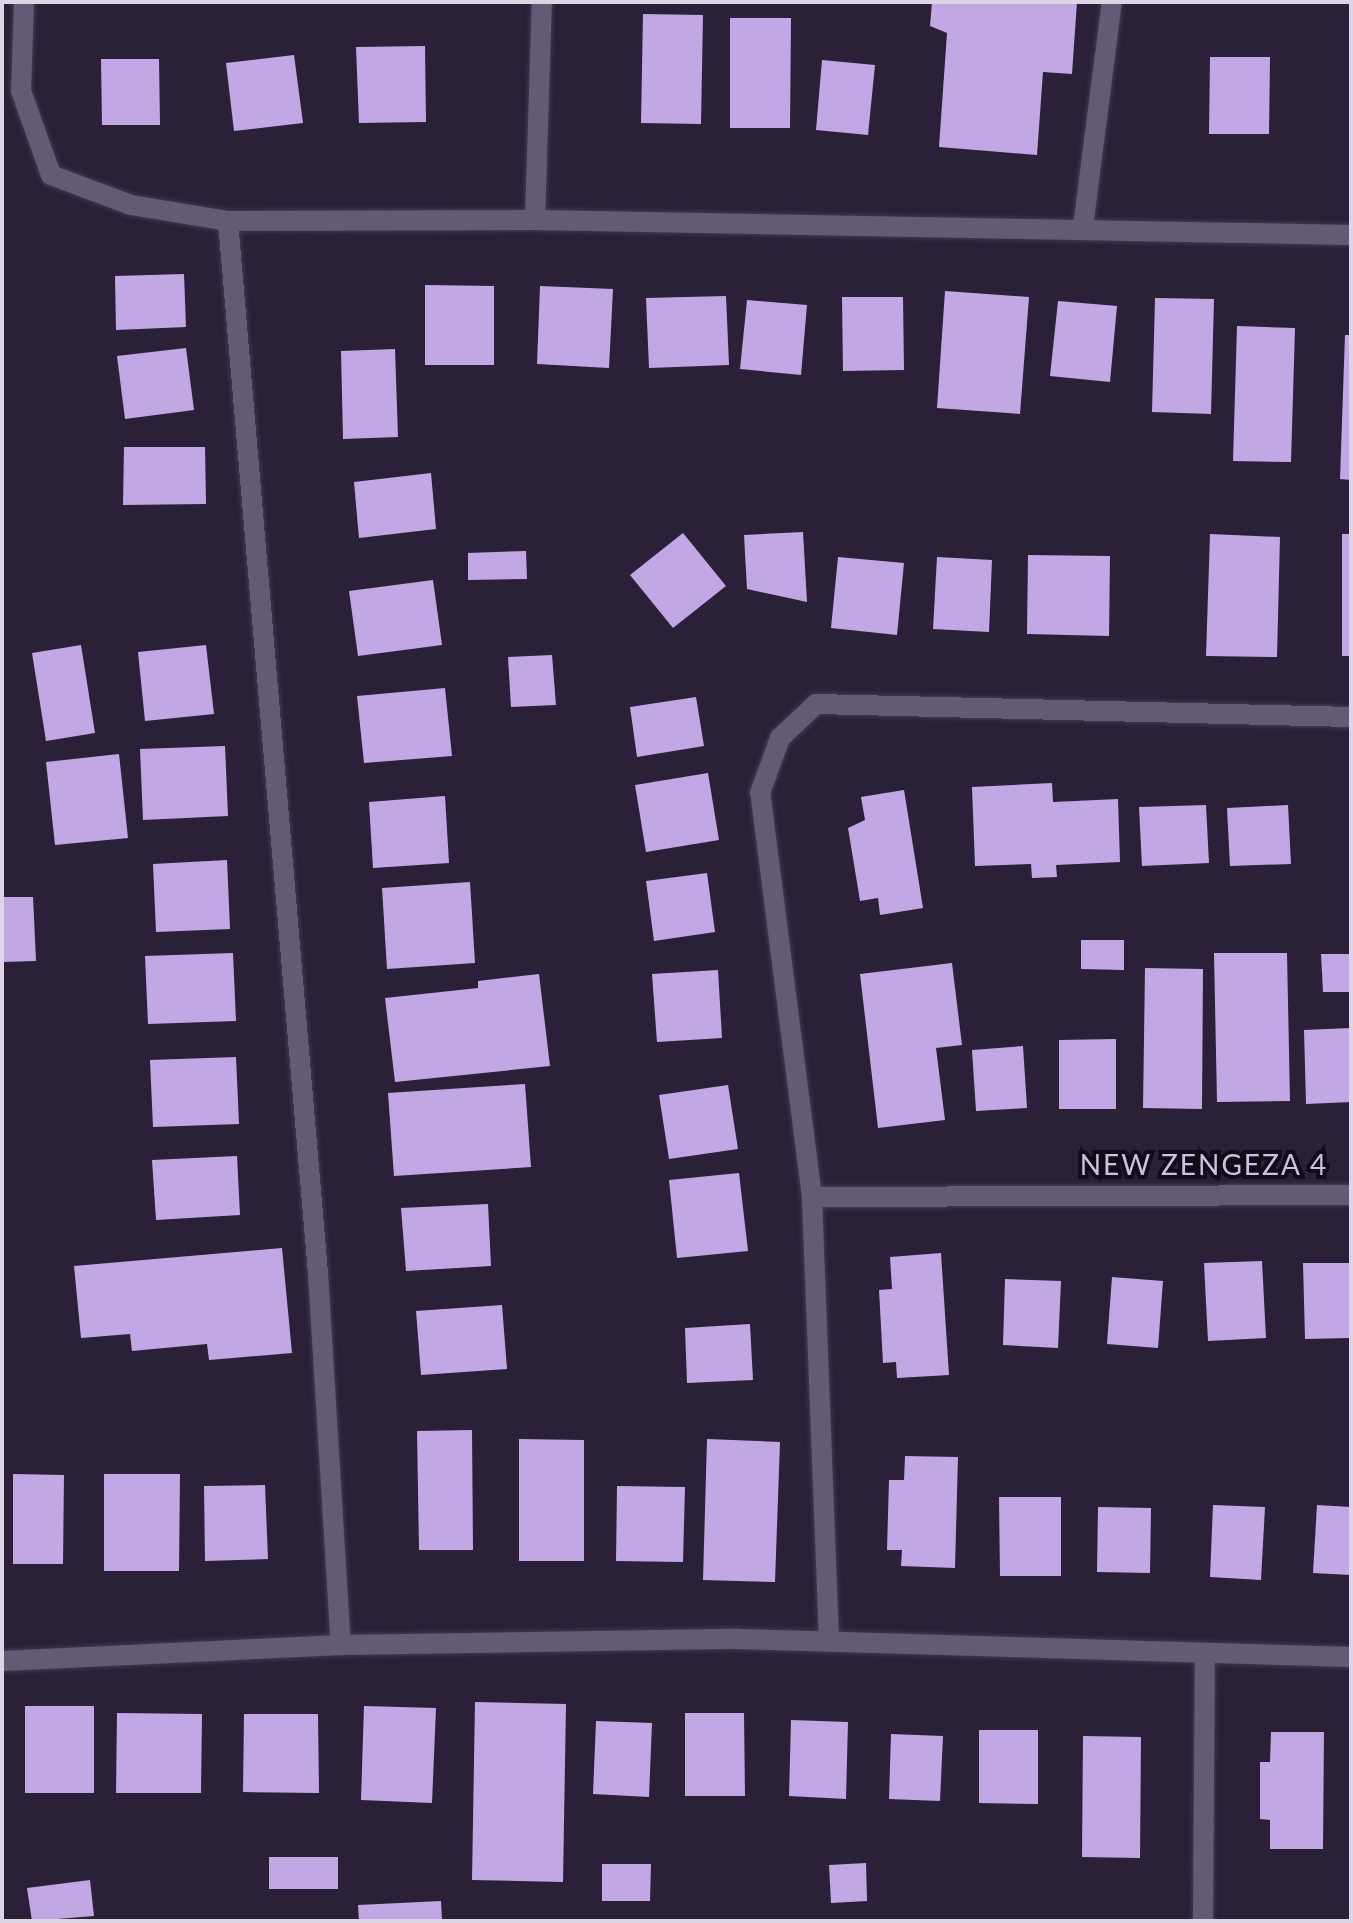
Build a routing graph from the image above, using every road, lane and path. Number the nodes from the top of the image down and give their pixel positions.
1 (24, 2) edge
2 (542, 2) edge
3 (1112, 2) edge
4 (535, 220) junction
5 (228, 221) junction
6 (1083, 227) junction
7 (1351, 235) edge
8 (1351, 717) edge
9 (1351, 1195) edge
10 (812, 1197) junction
11 (829, 1641) junction
12 (341, 1645) junction
13 (1205, 1654) junction
14 (1351, 1657) edge
15 (2, 1661) edge
16 (1203, 1921) edge

1 - 5 street
2 - 4 street
3 - 6 street
4 - 5 street
4 - 6 street
5 - 12 street
6 - 7 street
8 - 10 street
9 - 10 street
10 - 11 street
11 - 12 street
11 - 13 street
12 - 15 street
13 - 14 street
13 - 16 street

